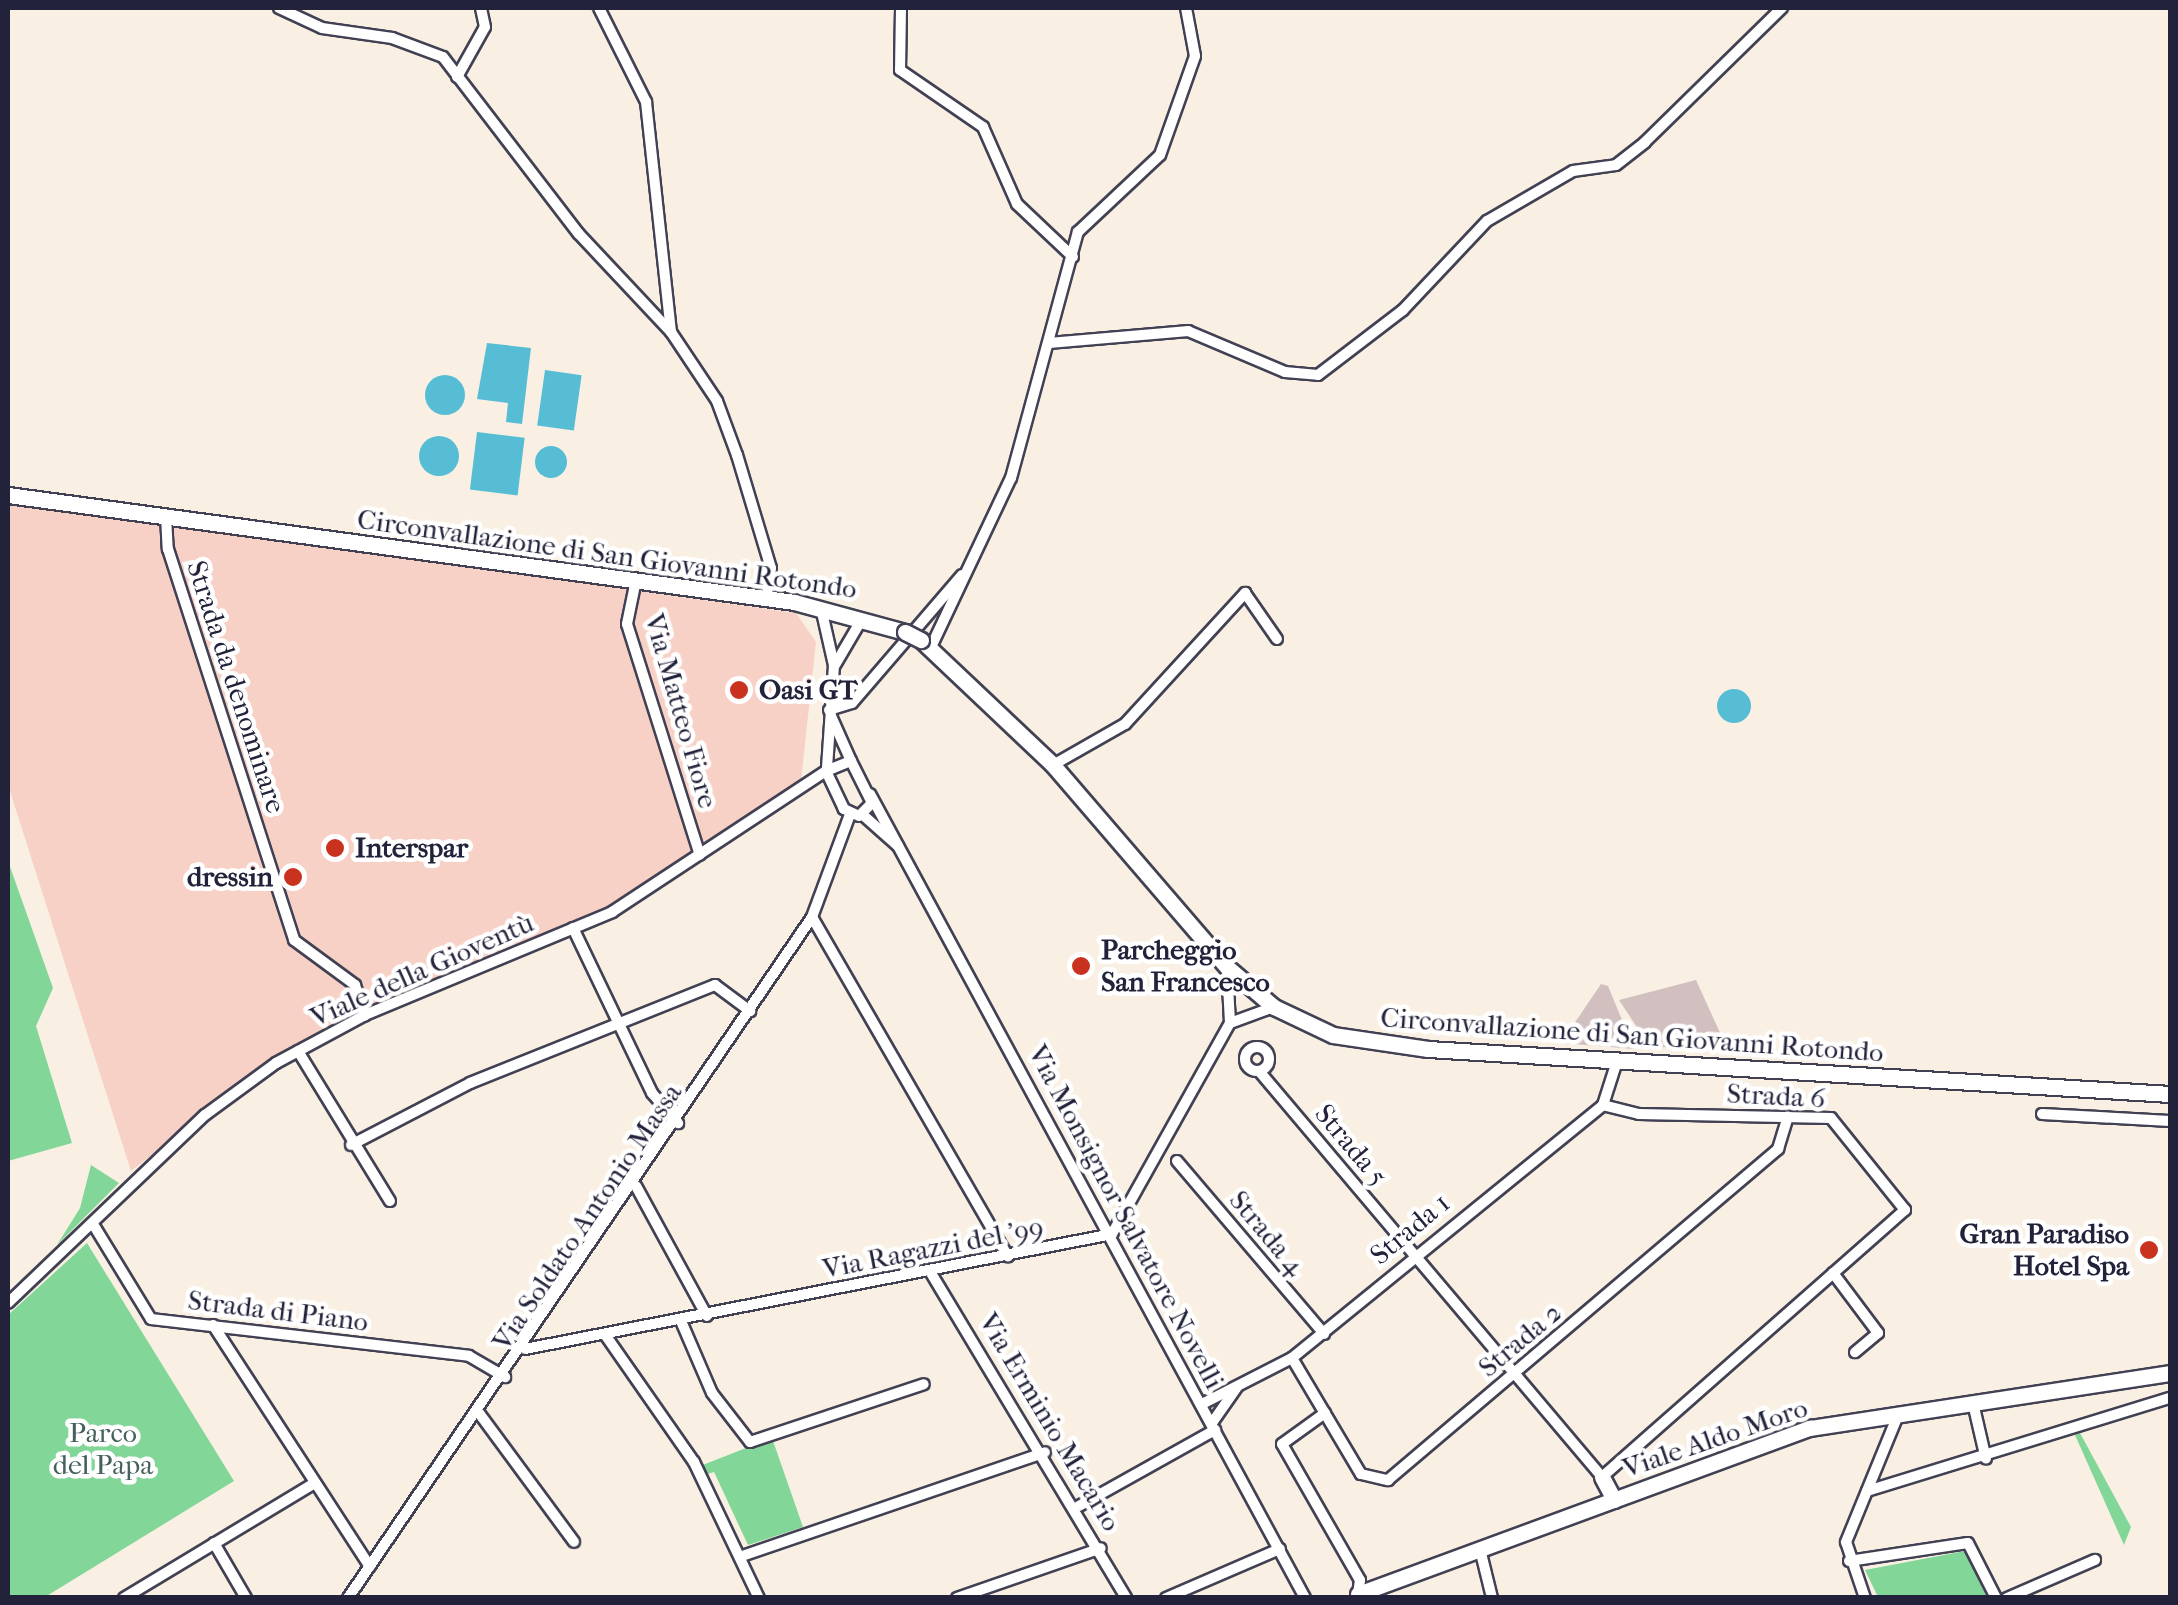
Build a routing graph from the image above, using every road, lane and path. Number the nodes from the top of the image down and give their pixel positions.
1 (279, 8) edge
2 (480, 8) edge
3 (599, 8) edge
4 (901, 8) edge
5 (1186, 8) edge
6 (1782, 8) edge
7 (457, 77) junction
8 (1073, 257) junction
9 (671, 332) junction
10 (1049, 343) junction
11 (8, 495) edge
12 (166, 516) junction
13 (964, 573) junction
14 (636, 580) junction
15 (766, 598) junction
16 (821, 607) junction
17 (864, 617) junction
18 (1277, 639) dead end
19 (926, 644) junction
20 (834, 666) junction
21 (829, 710) junction
22 (851, 762) junction
23 (1053, 764) junction
24 (826, 769) junction
25 (791, 794) junction
26 (834, 794) junction
27 (870, 794) junction
28 (857, 815) junction
29 (700, 856) junction
30 (909, 857) junction
31 (812, 916) junction
32 (573, 928) junction
33 (1227, 968) junction
34 (1274, 1007) junction
35 (750, 1011) junction
36 (365, 1015) junction
37 (621, 1022) junction
38 (1230, 1022) junction
39 (298, 1051) junction
40 (1617, 1061) junction
41 (1259, 1071) dead end
42 (2170, 1094) edge
43 (1603, 1104) junction
44 (2042, 1114) dead end
45 (1788, 1116) junction
46 (2170, 1121) edge
47 (678, 1124) junction
48 (351, 1145) junction
49 (1176, 1160) dead end
50 (636, 1186) junction
51 (390, 1201) dead end
52 (93, 1224) junction
53 (1112, 1234) junction
54 (1413, 1256) junction
55 (1008, 1258) junction
56 (931, 1273) junction
57 (1833, 1273) junction
58 (8, 1304) edge
59 (707, 1316) junction
60 (681, 1321) junction
61 (213, 1326) junction
62 (1324, 1334) junction
63 (606, 1336) junction
64 (525, 1349) junction
65 (1855, 1352) dead end
66 (1292, 1358) junction
67 (2170, 1373) edge
68 (1516, 1374) junction
69 (506, 1377) junction
70 (924, 1384) dead end
71 (1238, 1386) junction
72 (2170, 1398) edge
73 (1973, 1403) junction
74 (1202, 1404) junction
75 (479, 1413) junction
76 (1324, 1413) junction
77 (1900, 1413) junction
78 (1214, 1427) junction
79 (1045, 1452) junction
80 (1986, 1458) junction
81 (1602, 1477) junction
82 (313, 1484) junction
83 (1867, 1491) junction
84 (1614, 1500) junction
85 (1079, 1506) junction
86 (574, 1542) dead end
87 (214, 1543) junction
88 (1101, 1548) junction
89 (1280, 1549) junction
90 (1480, 1550) junction
91 (745, 1555) junction
92 (2095, 1560) dead end
93 (1849, 1561) junction
94 (370, 1567) junction
95 (1404, 1574) junction
96 (1356, 1596) edge
97 (124, 1598) edge
98 (246, 1598) edge
99 (348, 1598) edge
100 (759, 1598) edge
101 (957, 1598) edge
102 (1126, 1598) edge
103 (1166, 1598) edge
104 (1305, 1598) edge
105 (1381, 1598) edge
106 (1492, 1598) edge
107 (1865, 1598) edge
108 (1996, 1598) edge
109 (2007, 1598) edge

1 - 7 street
2 - 7 street
3 - 9 street
4 - 8 street
5 - 8 street
6 - 10 street
7 - 9 street
8 - 10 street
9 - 15 street
10 - 13 street
11 - 12 main road, Circonvallazione di San Giovanni Rotondo
12 - 14 main road, Circonvallazione di San Giovanni Rotondo
12 - 36 street, Strada da denominare
13 - 19 street
13 - 21 street
14 - 15 main road, Circonvallazione di San Giovanni Rotondo
14 - 29 street, Via Matteo Fiore
15 - 16 main road, Circonvallazione di San Giovanni Rotondo
16 - 17 main road, Circonvallazione di San Giovanni Rotondo
16 - 20 street
17 - 19 main road, Circonvallazione di San Giovanni Rotondo, bridge
17 - 20 street
18 - 23 street
19 - 23 main road, Circonvallazione di San Giovanni Rotondo
20 - 21 street
21 - 22 street, Via Monsignor Salvatore Novelli
21 - 24 street
22 - 24 street, Viale della Gioventù
22 - 27 street, Via Monsignor Salvatore Novelli
23 - 33 main road, Circonvallazione di San Giovanni Rotondo
24 - 25 street, Viale della Gioventù
24 - 26 street, Via Monsignor Salvatore Novelli
25 - 26 street
25 - 29 street, Viale della Gioventù
26 - 28 street, Via Monsignor Salvatore Novelli
27 - 28 street, Via Soldato Antonio Massa
27 - 30 street, Via Monsignor Salvatore Novelli
28 - 30 street, Via Monsignor Salvatore Novelli
28 - 31 street, Via Soldato Antonio Massa
29 - 32 street, Viale della Gioventù
30 - 53 street, Via Monsignor Salvatore Novelli
31 - 35 street, Via Soldato Antonio Massa
31 - 55 street
32 - 36 street, Viale della Gioventù
32 - 37 street
33 - 34 main road, Circonvallazione di San Giovanni Rotondo
33 - 38 street
34 - 38 street
34 - 40 main road, Circonvallazione di San Giovanni Rotondo
35 - 37 street
35 - 47 street, Via Soldato Antonio Massa
36 - 39 street, Viale della Gioventù
37 - 47 street
37 - 48 street
38 - 53 street
39 - 48 street
39 - 52 street, Viale della Gioventù
40 - 42 main road, Circonvallazione di San Giovanni Rotondo
40 - 43 street
41 - 54 street, Strada 5
43 - 45 street, Strada 6
43 - 54 street, Strada 1
44 - 46 street
45 - 57 street, Strada 6
45 - 68 street, Strada 2
47 - 50 street, Via Soldato Antonio Massa
48 - 51 street
49 - 62 street, Strada 4
50 - 59 street
50 - 64 street, Via Soldato Antonio Massa
52 - 58 street, Viale della Gioventù
52 - 61 street, Strada di Piano
53 - 55 street, Via Ragazzi del '99
53 - 74 street, Via Monsignor Salvatore Novelli
54 - 62 street, Strada 1
54 - 68 street, Strada 5
55 - 56 street, Via Ragazzi del '99
56 - 59 street, Via Ragazzi del '99
56 - 79 street, Via Erminio Macario
57 - 65 street
57 - 81 street
59 - 60 street, Via Ragazzi del '99
60 - 63 street, Via Ragazzi del '99
60 - 70 street
61 - 69 street, Strada di Piano
61 - 82 street
62 - 66 street, Strada 1
63 - 64 street, Via Ragazzi del '99
63 - 91 street
64 - 69 street, Via Soldato Antonio Massa
66 - 71 street, Strada 1
66 - 76 street, Strada 2
67 - 73 main road, Viale Aldo Moro
68 - 76 street, Strada 2
68 - 81 street, Strada 5
69 - 75 street, Via Soldato Antonio Massa
71 - 74 street, Strada 1
71 - 78 street
72 - 80 street
73 - 77 main road, Viale Aldo Moro
73 - 80 street
74 - 78 street, Via Monsignor Salvatore Novelli
75 - 86 street
75 - 94 street, Via Soldato Antonio Massa
76 - 96 street
77 - 83 street
77 - 84 main road, Viale Aldo Moro
78 - 85 street
78 - 89 street, Via Monsignor Salvatore Novelli
79 - 85 street, Via Erminio Macario
79 - 91 street
80 - 83 street
81 - 84 main road
82 - 87 street
82 - 94 street
83 - 93 street
84 - 90 main road, Viale Aldo Moro
85 - 88 street, Via Erminio Macario
87 - 97 street
87 - 98 street
88 - 101 street
88 - 102 street, Via Erminio Macario
89 - 103 street
89 - 104 street, Via Monsignor Salvatore Novelli
90 - 95 main road, Viale Aldo Moro
90 - 106 street
91 - 100 street
92 - 109 street
93 - 107 street
93 - 108 street
94 - 99 street, Via Soldato Antonio Massa
95 - 96 main road, Viale Aldo Moro
95 - 105 main road, Viale Aldo Moro

